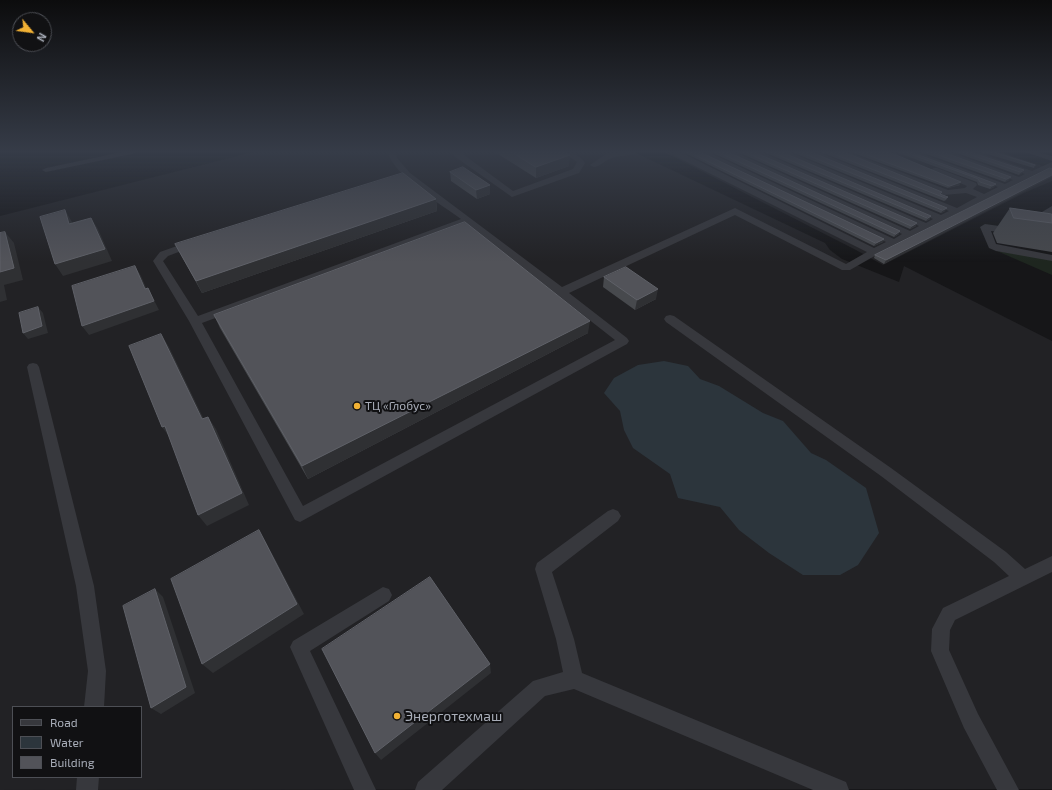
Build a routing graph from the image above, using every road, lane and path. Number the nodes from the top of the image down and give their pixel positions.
1 (422, 189) edge
2 (505, 189) edge
3 (526, 189) edge
4 (748, 189) edge
5 (780, 189) edge
6 (810, 189) edge
7 (840, 189) edge
8 (870, 189) edge
9 (902, 189) edge
10 (936, 189) edge
11 (961, 189) edge
12 (1001, 189) edge
13 (964, 190) junction
14 (984, 197) junction
15 (1052, 209) edge
16 (956, 211) junction
17 (1052, 214) edge
18 (941, 219) junction
19 (468, 220) junction
20 (926, 226) junction
21 (1022, 233) edge
22 (909, 234) junction
23 (204, 239) edge
24 (893, 242) junction
25 (874, 252) junction
26 (1052, 258) edge
27 (561, 292) junction
28 (670, 319) dead end
29 (195, 321) junction
30 (33, 367) dead end
31 (613, 516) dead end
32 (1052, 564) edge
33 (1023, 578) junction
34 (383, 595) dead end
35 (574, 679) junction
36 (94, 706) edge
37 (88, 778) edge
38 (87, 790) edge
39 (365, 790) edge
40 (426, 790) edge
41 (838, 790) edge
42 (1008, 790) edge

1 - 19 street
2 - 3 street
4 - 25 street
5 - 24 street
6 - 22 street
7 - 20 street
8 - 18 street
9 - 16 street
10 - 13 street
11 - 13 street
12 - 14 street
13 - 14 street
14 - 16 street
15 - 17 street
16 - 18 street
18 - 20 street
19 - 27 street
19 - 29 street
20 - 22 street
21 - 26 street
22 - 24 street
23 - 29 street
24 - 25 street
25 - 27 street
27 - 29 street
28 - 33 street
30 - 36 street
31 - 35 street
32 - 33 street
33 - 42 street
34 - 39 street
35 - 40 street
35 - 41 street
37 - 38 street

